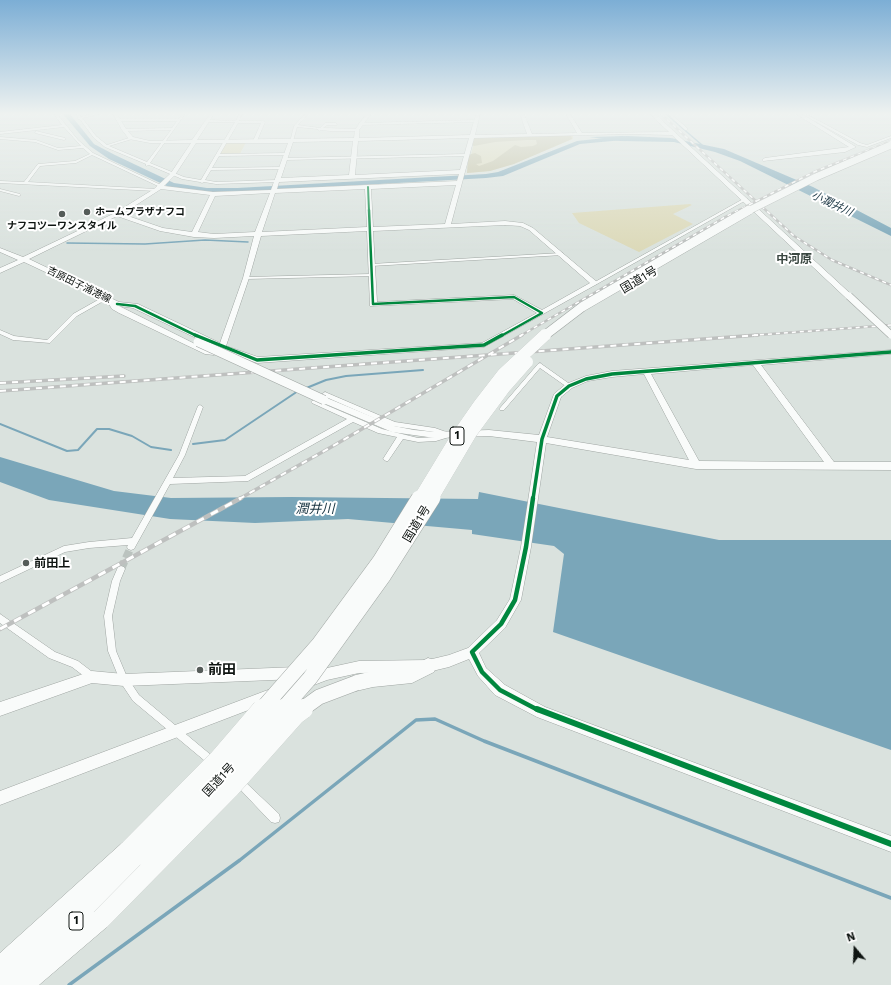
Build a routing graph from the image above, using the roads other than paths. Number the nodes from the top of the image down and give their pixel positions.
1 (80, 160) edge
2 (104, 160) edge
3 (136, 160) edge
4 (151, 160) edge
5 (182, 160) edge
6 (215, 160) edge
7 (285, 160) edge
8 (353, 160) edge
9 (466, 160) edge
10 (702, 160) edge
11 (857, 160) edge
12 (867, 160) edge
13 (147, 165) junction
14 (282, 168) junction
15 (210, 169) junction
16 (462, 173) junction
17 (172, 175) junction
18 (352, 176) junction
19 (277, 181) junction
20 (0, 182) edge
21 (202, 182) junction
22 (460, 182) junction
23 (26, 183) junction
24 (160, 187) junction
25 (368, 187) junction
26 (0, 190) edge
27 (273, 192) junction
28 (213, 194) junction
29 (19, 195) dead end
30 (746, 199) junction
31 (117, 214) junction
32 (448, 225) junction
33 (370, 229) junction
34 (258, 234) junction
35 (194, 235) junction
36 (0, 245) edge
37 (0, 250) edge
38 (560, 254) junction
39 (25, 260) junction
40 (371, 264) junction
41 (0, 271) edge
42 (371, 275) junction
43 (246, 278) junction
44 (595, 283) junction
45 (111, 301) junction
46 (542, 313) junction
47 (2, 334) edge
48 (891, 335) edge
49 (223, 345) junction
50 (891, 352) edge
51 (755, 363) junction
52 (646, 371) junction
53 (569, 386) junction
54 (200, 407) dead end
55 (502, 409) dead end
56 (351, 420) junction
57 (447, 435) junction
58 (401, 437) junction
59 (542, 439) junction
60 (386, 459) dead end
61 (696, 466) junction
62 (832, 466) junction
63 (891, 466) edge
64 (168, 481) junction
65 (121, 569) tunnel mouth
66 (0, 580) edge
67 (0, 618) edge
68 (472, 652) junction
69 (428, 666) junction
70 (327, 674) junction
71 (92, 677) junction
72 (124, 680) junction
73 (0, 709) edge
74 (176, 732) junction
75 (213, 762) junction
76 (0, 798) edge
77 (275, 818) dead end
78 (891, 844) edge
79 (137, 853) junction
80 (0, 953) edge
81 (0, 968) edge
82 (6, 985) edge
83 (22, 985) edge

1 - 23 street
2 - 24 street
3 - 13 street
4 - 13 street
5 - 17 street, 吉原田子浦港線
6 - 15 street
7 - 14 street
8 - 18 street
9 - 16 street
10 - 30 street
11 - 79 highway, 国道1号 / 1, bridge
12 - 79 highway, 国道1号 / 1, bridge
13 - 17 street
14 - 15 street
14 - 19 street
15 - 21 street
16 - 18 street
16 - 22 street
17 - 21 street
17 - 24 street, 吉原田子浦港線
18 - 19 street
19 - 21 street
19 - 27 street
20 - 23 street
22 - 25 street
22 - 32 street
23 - 24 street
24 - 28 street
24 - 31 street, 吉原田子浦港線
25 - 27 street
25 - 33 street
26 - 29 street
27 - 28 street
27 - 34 street
28 - 35 street
30 - 44 street
30 - 48 street, bridge
31 - 35 street
31 - 39 street, 吉原田子浦港線
32 - 33 street
32 - 38 street
33 - 34 street
33 - 40 street
34 - 35 street
34 - 43 street
36 - 39 street
37 - 39 street
38 - 40 street
38 - 44 street
39 - 41 street
39 - 45 street, 吉原田子浦港線
40 - 42 street
42 - 43 street
42 - 46 street
43 - 49 street
44 - 46 street
45 - 47 street
45 - 49 street
45 - 49 street
45 - 57 street, 吉原田子浦港線, bridge
46 - 49 street
50 - 51 street
51 - 52 street
51 - 62 street
52 - 53 street
52 - 61 street
53 - 55 street
53 - 59 street
54 - 64 street
56 - 57 street
56 - 58 street
56 - 64 street
57 - 58 street
57 - 59 street, 吉原田子浦港線
58 - 60 street
59 - 61 street, 吉原田子浦港線
59 - 68 street
61 - 62 street, 吉原田子浦港線
62 - 63 street, 吉原田子浦港線
64 - 66 street
65 - 72 street
67 - 71 street
68 - 69 street
68 - 78 street
69 - 70 street
69 - 83 highway, bridge
70 - 72 street
70 - 74 street
71 - 72 street
71 - 73 street
72 - 74 street
74 - 75 street
74 - 76 street
75 - 77 street
75 - 80 street
79 - 81 highway, 国道1号 / 1
79 - 82 highway, 国道1号 / 1

